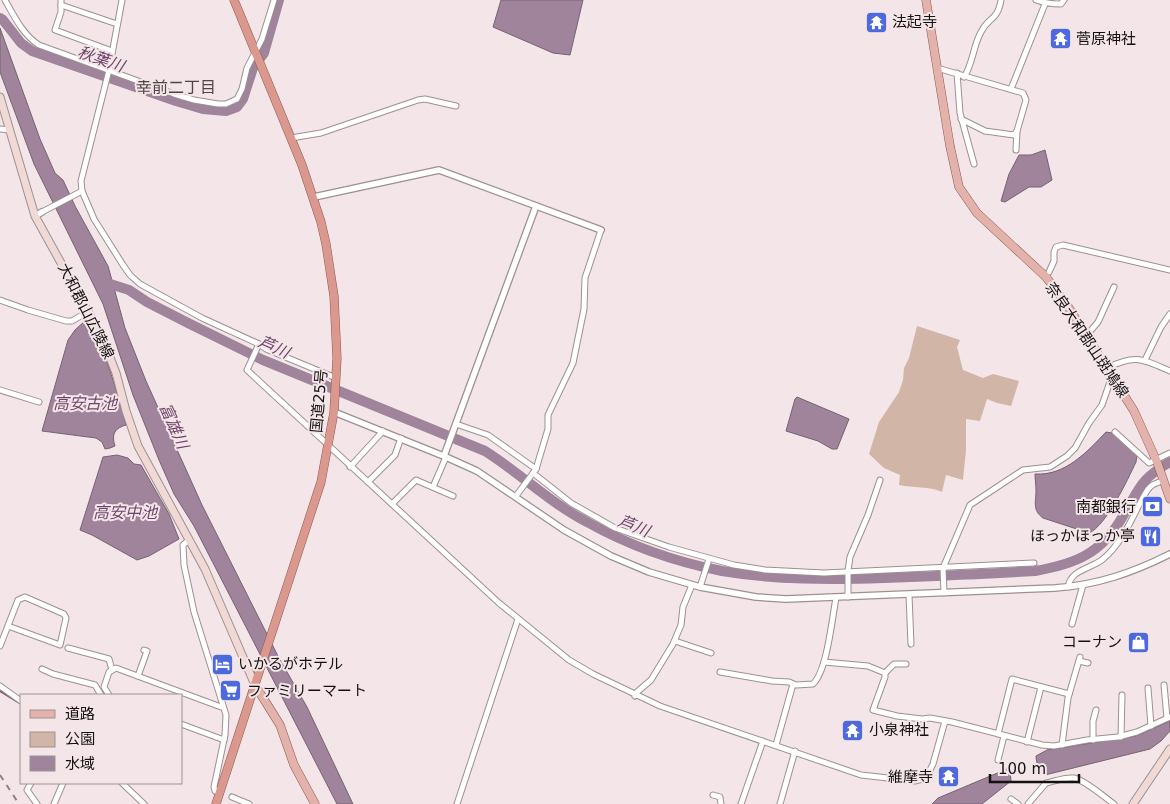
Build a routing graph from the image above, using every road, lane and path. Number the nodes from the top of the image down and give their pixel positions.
1 (5, 0) edge
2 (122, 0) edge
3 (234, 0) edge
4 (274, 0) edge
5 (926, 0) edge
6 (1001, 0) edge
7 (1036, 0) edge
8 (1064, 0) edge
9 (61, 2) edge
10 (1045, 4) junction
11 (117, 24) junction
12 (112, 51) junction
13 (257, 54) junction
14 (937, 68) junction
15 (109, 70) junction
16 (957, 73) junction
17 (964, 77) junction
18 (1011, 89) junction
19 (0, 97) edge
20 (456, 106) dead end
21 (961, 119) junction
22 (0, 129) edge
23 (10, 130) junction
24 (1017, 131) junction
25 (291, 138) junction
26 (1016, 150) dead end
27 (974, 164) dead end
28 (82, 191) junction
29 (314, 197) junction
30 (536, 206) junction
31 (42, 212) joint
32 (35, 216) junction
33 (601, 230) joint
34 (1170, 270) edge
35 (1049, 272) dead end
36 (1114, 287) dead end
37 (0, 300) edge
38 (89, 311) junction
39 (1170, 314) edge
40 (1087, 335) junction
41 (258, 346) junction
42 (1145, 360) junction
43 (1107, 368) junction
44 (1170, 371) edge
45 (1112, 375) junction
46 (336, 380) junction
47 (0, 390) edge
48 (40, 402) dead end
49 (334, 412) junction
50 (454, 427) junction
51 (383, 431) junction
52 (1114, 432) dead end
53 (402, 438) junction
54 (328, 446) junction
55 (1170, 453) edge
56 (445, 456) junction
57 (1157, 461) junction
58 (350, 466) junction
59 (534, 472) junction
60 (1164, 478) junction
61 (880, 480) dead end
62 (368, 482) junction
63 (433, 487) junction
64 (453, 496) dead end
65 (516, 496) junction
66 (1170, 499) edge
67 (392, 504) junction
68 (189, 540) junction
69 (1170, 554) edge
70 (709, 559) junction
71 (1034, 563) dead end
72 (943, 568) junction
73 (848, 571) junction
74 (692, 585) junction
75 (1083, 586) junction
76 (700, 587) junction
77 (1068, 587) junction
78 (944, 593) junction
79 (909, 595) junction
80 (848, 597) junction
81 (836, 598) junction
82 (518, 619) junction
83 (1072, 624) dead end
84 (8, 626) junction
85 (2, 635) edge
86 (675, 641) junction
87 (911, 644) dead end
88 (0, 646) edge
89 (68, 648) dead end
90 (144, 650) dead end
91 (711, 653) dead end
92 (824, 662) junction
93 (1088, 663) dead end
94 (906, 664) dead end
95 (42, 669) dead end
96 (112, 670) junction
97 (720, 672) dead end
98 (885, 673) junction
99 (138, 676) junction
100 (793, 684) junction
101 (255, 685) junction
102 (1164, 685) dead end
103 (0, 686) edge
104 (1041, 687) junction
105 (1148, 688) dead end
106 (105, 689) junction
107 (100, 694) edge
108 (108, 694) edge
109 (1069, 694) junction
110 (1122, 695) dead end
111 (635, 696) junction
112 (20, 699) edge
113 (221, 707) dead end
114 (1096, 710) dead end
115 (1169, 717) edge
116 (945, 721) junction
117 (182, 724) edge
118 (1151, 726) junction
119 (998, 734) junction
120 (1004, 736) junction
121 (1121, 736) junction
122 (224, 740) junction
123 (1092, 740) junction
124 (763, 741) junction
125 (1027, 742) junction
126 (1062, 744) junction
127 (776, 745) junction
128 (1170, 749) edge
129 (795, 752) junction
130 (998, 760) dead end
131 (31, 784) edge
132 (63, 784) edge
133 (123, 784) edge
134 (219, 793) junction
135 (713, 794) dead end
136 (232, 798) dead end
137 (1011, 799) dead end
138 (37, 804) edge
139 (54, 804) edge
140 (144, 804) edge
141 (216, 804) edge
142 (249, 804) edge
143 (316, 804) edge
144 (457, 804) edge
145 (721, 804) edge
146 (741, 804) edge
147 (780, 804) edge
148 (1018, 804) edge
149 (1028, 804) edge
150 (1114, 804) edge
151 (1133, 804) edge

1 - 15 street
2 - 11 street
3 - 13 highway, 国道25号
4 - 13 street
5 - 14 main road, 奈良大和郡山斑鳩線
6 - 17 street
7 - 10 street
8 - 10 street
9 - 11 street
9 - 12 street
10 - 18 street
11 - 12 street
12 - 15 street
13 - 15 street
13 - 25 highway, 国道25号
14 - 16 street
14 - 40 main road, 奈良大和郡山斑鳩線
15 - 28 street
16 - 17 street
16 - 21 street
17 - 18 street
18 - 24 street
19 - 23 main road, 大和郡山広陵線
20 - 25 street
21 - 24 street
21 - 27 street
22 - 23 street
23 - 32 main road, 大和郡山広陵線
24 - 26 street
25 - 29 highway, 国道25号
28 - 31 street
28 - 41 street
29 - 30 street
29 - 46 highway, 国道25号
30 - 33 street
30 - 50 street
31 - 32 street
32 - 38 main road, 大和郡山広陵線
33 - 59 street
34 - 35 street
36 - 40 street
37 - 38 street
38 - 68 main road, 大和郡山広陵線
39 - 42 street
40 - 43 main road, 奈良大和郡山斑鳩線
41 - 46 street
41 - 54 street
42 - 43 street
42 - 44 street
43 - 45 main road, 奈良大和郡山斑鳩線
45 - 57 main road, 奈良大和郡山斑鳩線
45 - 72 street
46 - 49 highway, 国道25号
47 - 48 street
49 - 51 street
49 - 54 highway, 国道25号
50 - 56 street
50 - 59 street
51 - 53 street
51 - 58 street
52 - 57 street
53 - 56 street
53 - 62 street
54 - 58 street
54 - 101 highway, 国道25号
55 - 57 street
56 - 63 street
56 - 65 street
57 - 60 main road, 奈良大和郡山斑鳩線
58 - 62 street
59 - 65 street
59 - 70 street
60 - 66 main road, 奈良大和郡山斑鳩線
60 - 77 street
61 - 73 street
62 - 67 street
63 - 64 street
63 - 67 street
65 - 74 street
67 - 82 street
68 - 101 main road, 大和郡山広陵線
68 - 122 street
69 - 75 street
70 - 73 street
70 - 76 street
71 - 72 street
72 - 73 street
72 - 78 street
73 - 80 street
74 - 76 street
74 - 86 street
75 - 77 street
75 - 83 street
76 - 81 street
77 - 78 street
78 - 79 street
79 - 80 street
79 - 87 street
80 - 81 street
81 - 92 street
82 - 111 street
82 - 144 street
84 - 84 street
84 - 85 street
85 - 88 street
86 - 91 street
86 - 111 street
89 - 96 street
90 - 99 street
92 - 98 street
92 - 100 street
93 - 109 street
94 - 98 street
95 - 107 street
96 - 99 street
96 - 106 street
97 - 100 street
98 - 116 street
99 - 113 street
100 - 127 street
101 - 134 highway, 国道25号
101 - 143 main road
102 - 115 street
103 - 112 street
104 - 109 street
104 - 119 street
104 - 125 street
105 - 118 street
106 - 107 street
106 - 108 street
109 - 126 street
110 - 121 street
111 - 124 street
114 - 123 street
115 - 118 street
116 - 119 street
116 - 129 street
117 - 122 street
118 - 121 street
119 - 120 street
120 - 125 street
120 - 130 street
121 - 123 street
122 - 134 street
123 - 126 street
124 - 127 street
124 - 146 street
125 - 126 street
127 - 129 street
128 - 151 main road
129 - 147 street
131 - 138 street
132 - 139 street
133 - 140 street
134 - 141 highway, 国道25号
135 - 145 street
136 - 142 street
137 - 148 street
149 - 150 street

